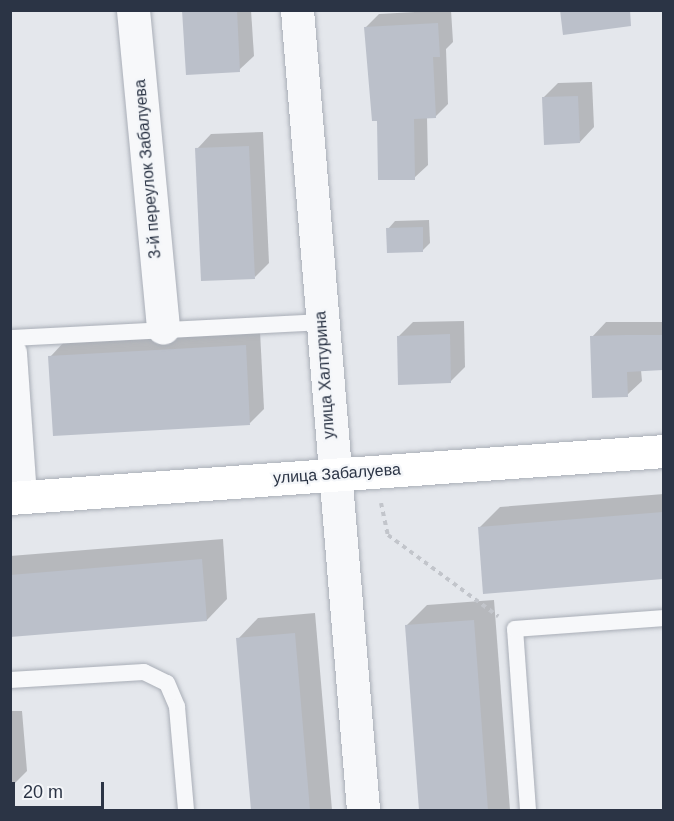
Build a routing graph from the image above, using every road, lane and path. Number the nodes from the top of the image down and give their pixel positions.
1 (134, 10) edge
2 (297, 10) edge
3 (321, 322) junction
4 (163, 328) junction
5 (10, 338) edge
6 (10, 352) edge
7 (663, 451) edge
8 (375, 471) junction
9 (333, 474) junction
10 (15, 498) edge
11 (663, 618) edge
12 (515, 629) junction
13 (10, 680) edge
14 (186, 810) edge
15 (363, 810) edge
16 (528, 810) edge

1 - 4 street, 3-й переулок Забалуева
2 - 3 street, улица Халтурина
3 - 4 lane
3 - 9 street, улица Халтурина
4 - 5 lane
6 - 10 street
7 - 8 street, улица Забалуева
8 - 9 street, улица Забалуева
8 - 12 path
9 - 10 street, улица Забалуева
9 - 15 street, улица Халтурина
11 - 12 lane
12 - 16 lane
13 - 14 lane

